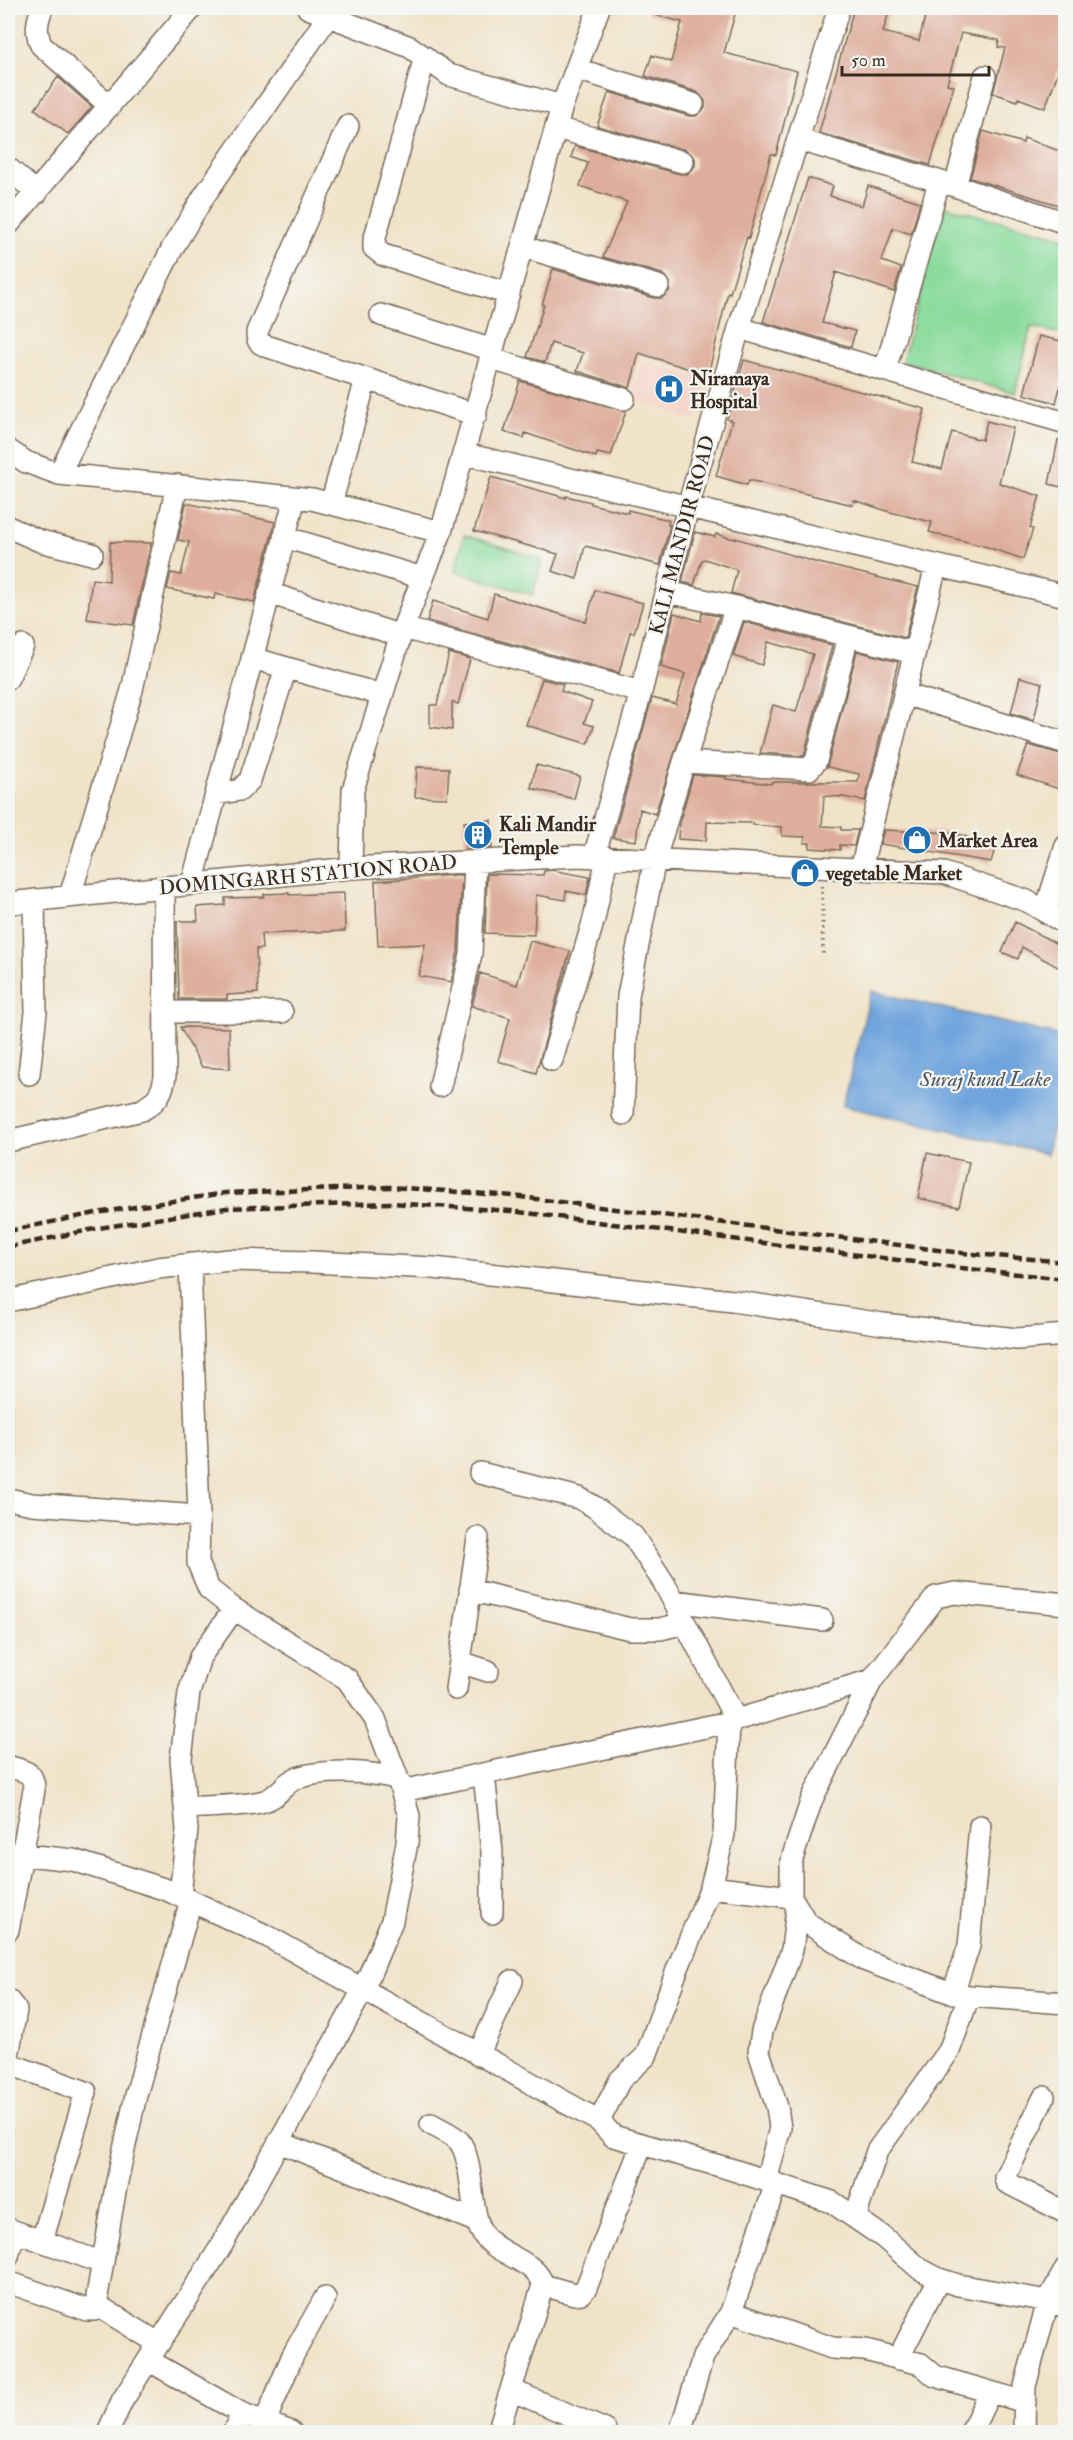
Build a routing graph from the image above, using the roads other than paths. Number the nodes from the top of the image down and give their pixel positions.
1 (42, 8) edge
2 (192, 8) edge
3 (308, 8) edge
4 (599, 8) edge
5 (839, 8) edge
6 (329, 15) junction
7 (425, 57) junction
8 (576, 69) junction
9 (985, 76) dead end
10 (693, 104) dead end
11 (110, 106) junction
12 (562, 106) junction
13 (348, 126) dead end
14 (556, 128) junction
15 (799, 140) junction
16 (683, 162) dead end
17 (8, 168) edge
18 (947, 184) junction
19 (37, 193) junction
20 (1065, 223) edge
21 (8, 225) edge
22 (523, 247) junction
23 (658, 286) dead end
24 (509, 294) junction
25 (381, 315) dead end
26 (740, 328) junction
27 (492, 355) junction
28 (885, 370) junction
29 (366, 379) junction
30 (624, 399) dead end
31 (476, 415) junction
32 (1065, 423) edge
33 (8, 450) edge
34 (465, 454) junction
35 (59, 474) junction
36 (177, 485) junction
37 (295, 498) junction
38 (331, 504) junction
39 (688, 507) junction
40 (8, 527) edge
41 (441, 532) junction
42 (284, 537) junction
43 (92, 554) dead end
44 (936, 566) junction
45 (423, 578) junction
46 (667, 592) junction
47 (269, 593) junction
48 (1065, 596) edge
49 (736, 607) junction
50 (402, 632) junction
51 (848, 636) junction
52 (23, 646) dead end
53 (914, 653) junction
54 (252, 657) junction
55 (286, 668) junction
56 (8, 678) edge
57 (641, 692) junction
58 (904, 694) junction
59 (382, 696) junction
60 (1065, 743) edge
61 (684, 762) junction
62 (216, 794) junction
63 (1065, 846) edge
64 (601, 857) junction
65 (655, 859) junction
66 (475, 861) junction
67 (351, 868) junction
68 (861, 869) junction
69 (192, 884) junction
70 (164, 887) junction
71 (70, 896) junction
72 (34, 900) junction
73 (8, 903) edge
74 (1046, 912) junction
75 (1065, 924) edge
76 (165, 1012) junction
77 (282, 1012) dead end
78 (552, 1060) dead end
79 (29, 1074) dead end
80 (440, 1086) dead end
81 (622, 1114) dead end
82 (8, 1142) edge
83 (190, 1264) junction
84 (8, 1301) edge
85 (1065, 1335) edge
86 (480, 1473) dead end
87 (8, 1499) edge
88 (199, 1516) junction
89 (478, 1538) dead end
90 (470, 1590) junction
91 (674, 1601) junction
92 (1065, 1604) edge
93 (234, 1608) junction
94 (822, 1620) dead end
95 (685, 1623) junction
96 (460, 1662) junction
97 (488, 1671) dead end
98 (872, 1680) junction
99 (456, 1689) dead end
100 (733, 1721) junction
101 (8, 1766) edge
102 (484, 1774) junction
103 (400, 1785) junction
104 (185, 1808) junction
105 (980, 1826) dead end
106 (15, 1854) edge
107 (711, 1887) junction
108 (186, 1899) junction
109 (794, 1903) junction
110 (492, 1913) dead end
111 (8, 1930) edge
112 (512, 1981) dead end
113 (363, 1990) junction
114 (961, 1995) junction
115 (8, 2000) edge
116 (1065, 2003) edge
117 (478, 2055) junction
118 (8, 2057) edge
119 (1044, 2097) dead end
120 (599, 2121) junction
121 (431, 2124) dead end
122 (279, 2142) junction
123 (642, 2144) junction
124 (771, 2183) junction
125 (1065, 2213) edge
126 (855, 2218) junction
127 (478, 2222) junction
128 (11, 2230) edge
129 (42, 2241) junction
130 (8, 2256) edge
131 (104, 2263) junction
132 (1065, 2268) edge
133 (939, 2279) junction
134 (8, 2282) edge
135 (543, 2285) junction
136 (325, 2298) dead end
137 (1057, 2304) edge
138 (100, 2307) junction
139 (731, 2312) junction
140 (153, 2351) junction
141 (898, 2359) junction
142 (511, 2390) junction
143 (990, 2392) junction
144 (1025, 2402) junction
145 (265, 2422) junction
146 (238, 2423) edge
147 (607, 2432) edge
148 (108, 2433) edge
149 (291, 2433) edge
150 (498, 2433) edge
151 (680, 2433) edge
152 (971, 2433) edge
153 (1024, 2433) edge

1 - 11 street
2 - 11 street
3 - 6 street
4 - 8 street
5 - 15 street, KALI MANDIR ROAD
6 - 7 street
6 - 35 street
7 - 12 street
7 - 24 street
8 - 10 street
8 - 12 street
9 - 18 street
11 - 19 street
12 - 14 street
13 - 29 street
14 - 16 street
14 - 22 street
15 - 18 street
15 - 26 street, KALI MANDIR ROAD
17 - 19 street
18 - 20 street
18 - 28 street
19 - 21 street
22 - 23 street
22 - 24 street
24 - 27 street
25 - 27 street
26 - 28 street
26 - 39 street, KALI MANDIR ROAD
27 - 30 street
27 - 31 street
28 - 32 street
29 - 31 street
29 - 38 street
31 - 34 street
33 - 35 street
34 - 39 street
34 - 41 street
35 - 36 street
36 - 37 street
36 - 71 street
37 - 38 street
37 - 42 street
38 - 41 street
39 - 44 street
39 - 46 street, KALI MANDIR ROAD
40 - 43 street
41 - 45 street
42 - 45 street
42 - 47 street
44 - 48 street
44 - 53 street
45 - 50 street
46 - 49 street
46 - 57 street, KALI MANDIR ROAD
47 - 50 street
47 - 54 street
49 - 51 street
49 - 61 street
50 - 57 street
50 - 59 street
51 - 53 street
51 - 61 street
52 - 56 street
53 - 58 street
54 - 55 street
54 - 62 street
55 - 59 street
55 - 62 street
57 - 64 street, KALI MANDIR ROAD
58 - 60 street
58 - 68 street
59 - 67 street
61 - 65 street
62 - 69 street
63 - 74 street
64 - 65 street, DOMINGARH STATION ROAD
64 - 66 street, DOMINGARH STATION ROAD
64 - 78 street, KALI MANDIR ROAD
65 - 68 street, DOMINGARH STATION ROAD
65 - 81 street
66 - 67 street, DOMINGARH STATION ROAD
66 - 80 street
67 - 69 street, DOMINGARH STATION ROAD
68 - 74 street, DOMINGARH STATION ROAD
69 - 70 street, DOMINGARH STATION ROAD
70 - 71 street, DOMINGARH STATION ROAD
70 - 76 street
71 - 72 street, DOMINGARH STATION ROAD
72 - 73 street, DOMINGARH STATION ROAD
72 - 79 street
74 - 75 street, DOMINGARH STATION ROAD
76 - 77 street
76 - 82 street
83 - 84 street
83 - 85 street
83 - 88 street
86 - 91 street
87 - 88 street
88 - 93 street
89 - 90 street
90 - 95 street
90 - 96 street
91 - 94 street
91 - 95 street
92 - 98 street
93 - 103 street
93 - 104 street
95 - 100 street
96 - 97 street
96 - 99 street
98 - 100 street
98 - 109 street
100 - 102 street
100 - 107 street
101 - 106 street
102 - 103 street
102 - 110 street
103 - 104 street
103 - 113 street
104 - 108 street
105 - 114 street
106 - 108 street
106 - 111 street
107 - 109 street
107 - 120 street
108 - 113 street
108 - 131 street
109 - 114 street
109 - 124 street
112 - 117 street
113 - 117 street
113 - 122 street
114 - 116 street
114 - 126 street
115 - 118 street
117 - 120 street
118 - 129 street
119 - 125 street
120 - 123 street
121 - 127 street
122 - 127 street
122 - 140 street
123 - 124 street
123 - 135 street
124 - 126 street
124 - 139 street
126 - 133 street
127 - 135 street
128 - 129 street
128 - 130 street
129 - 131 street
131 - 138 street
132 - 137 street
133 - 137 street
133 - 141 street
134 - 138 street
135 - 142 street
136 - 145 street
137 - 144 street
138 - 140 street
139 - 141 street
139 - 151 street
140 - 146 street
140 - 148 street
141 - 143 street
142 - 147 street
142 - 150 street
143 - 144 street
143 - 152 street
144 - 153 street
145 - 146 street
145 - 149 street

